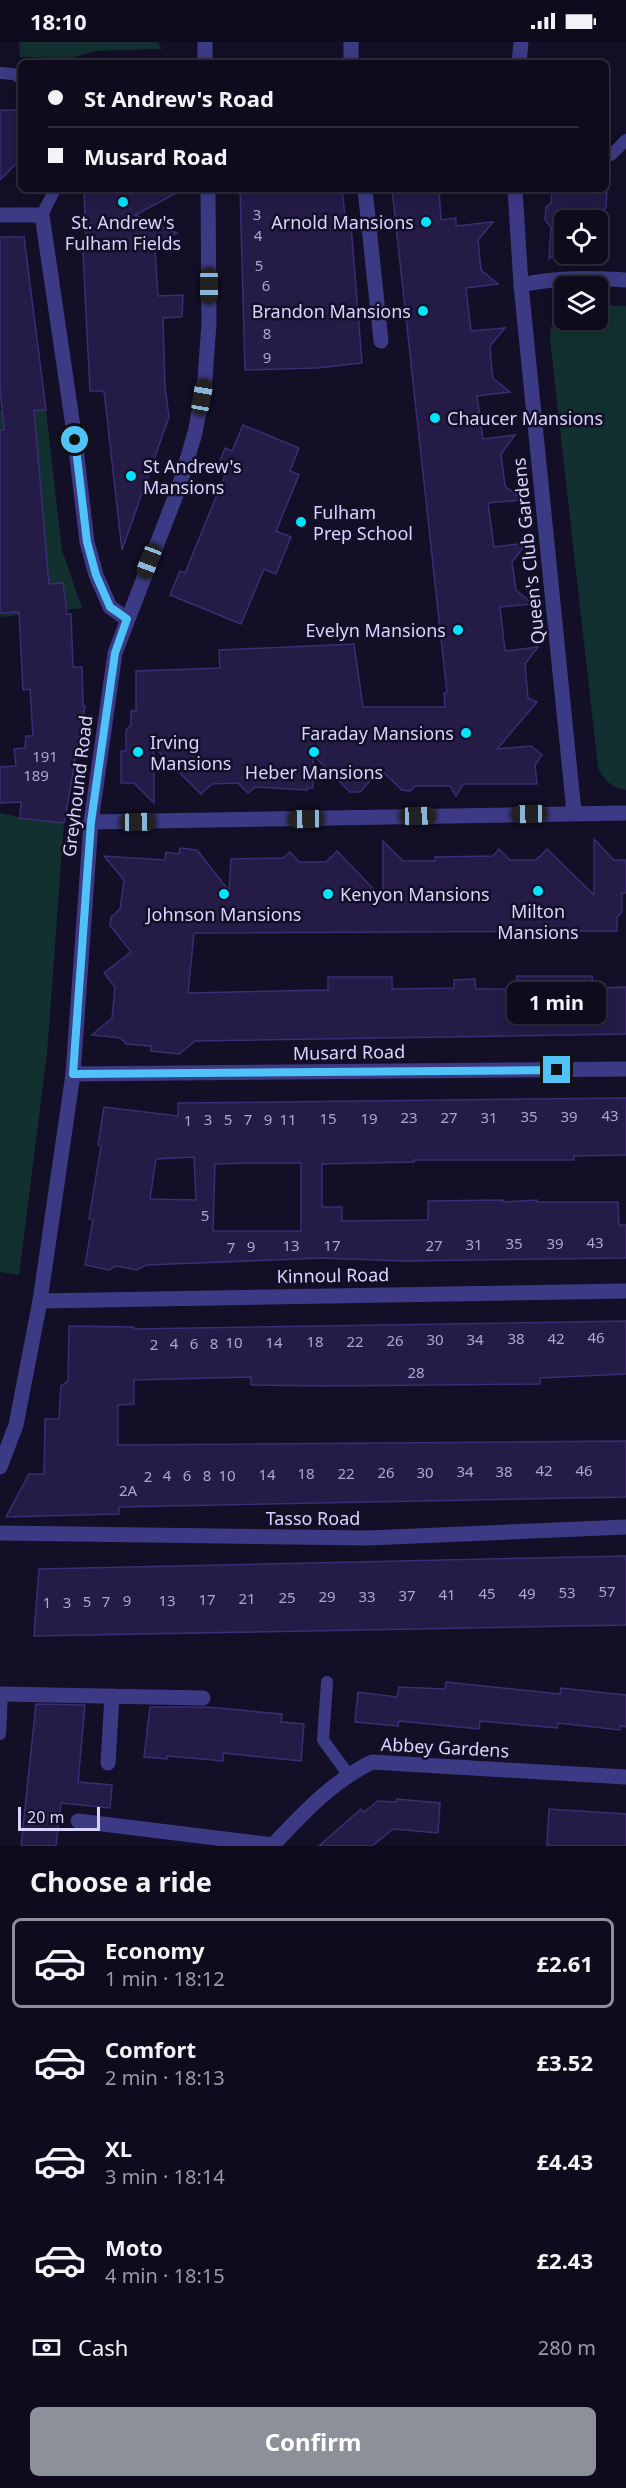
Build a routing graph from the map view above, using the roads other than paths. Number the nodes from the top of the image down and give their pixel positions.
1 (205, 42) edge
2 (351, 42) edge
3 (521, 42) edge
4 (205, 60) edge
5 (351, 60) edge
6 (519, 60) edge
7 (0, 72) edge
8 (18, 76) edge
9 (626, 140) edge
10 (609, 156) edge
11 (53, 192) edge
12 (208, 192) edge
13 (365, 192) edge
14 (515, 192) edge
15 (0, 215) edge
16 (42, 215) junction
17 (626, 280) edge
18 (521, 285) junction
19 (381, 342) dead end
20 (127, 619) junction
21 (574, 812) junction
22 (626, 813) edge
23 (91, 822) junction
24 (626, 1069) edge
25 (73, 1074) junction
26 (626, 1291) edge
27 (40, 1301) junction
28 (0, 1467) edge
29 (626, 1527) edge
30 (0, 1533) edge
31 (327, 1682) dead end
32 (1, 1694) edge
33 (112, 1696) junction
34 (203, 1698) dead end
35 (0, 1734) edge
36 (108, 1763) dead end
37 (348, 1774) junction
38 (626, 1777) edge
39 (78, 1821) dead end
40 (273, 1845) edge

1 - 4 street
2 - 5 street
3 - 6 street
7 - 8 lane
9 - 10 lane
11 - 16 lane
12 - 20 street, Greyhound Road
13 - 19 street
14 - 18 street, Queen's Club Gardens
15 - 16 street
16 - 20 street
17 - 18 street
18 - 21 street, Queen's Club Gardens
20 - 23 street, Greyhound Road
21 - 22 street
21 - 23 street
23 - 25 street, Greyhound Road
24 - 25 street, Musard Road
25 - 27 street, Greyhound Road
26 - 27 street, Kinnoul Road
27 - 28 street, Greyhound Road
29 - 30 street, Tasso Road
31 - 37 lane
32 - 33 street
32 - 35 lane
33 - 34 street
33 - 36 street
37 - 38 street, Abbey Gardens
37 - 40 street, Abbey Gardens
39 - 40 street, Abbey Gardens

